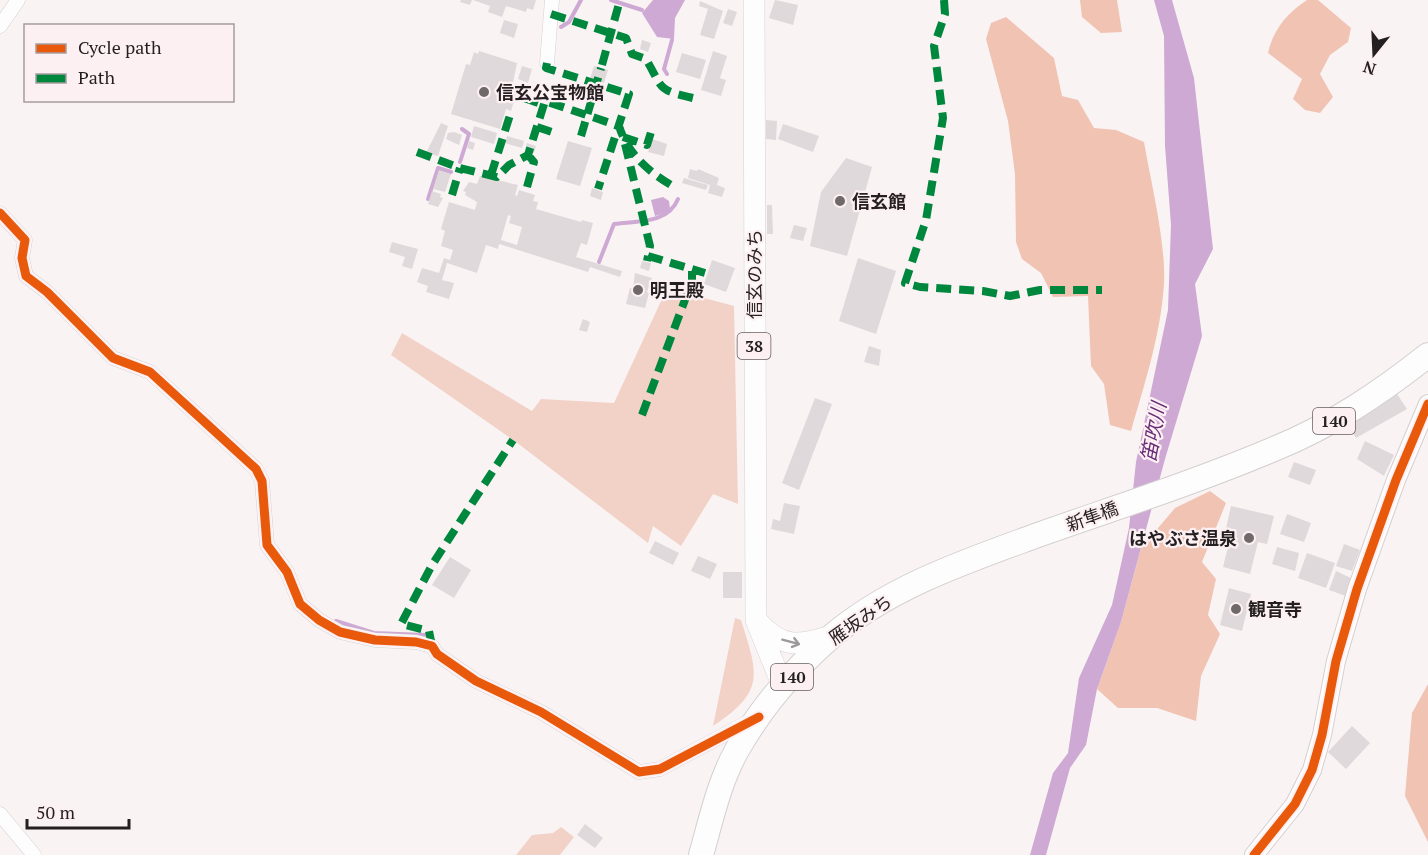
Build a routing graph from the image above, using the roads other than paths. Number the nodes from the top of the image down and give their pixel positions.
1 (18, 0) edge
2 (552, 0) edge
3 (754, 0) edge
4 (0, 26) edge
5 (547, 63) dead end
6 (0, 213) edge
7 (1428, 356) edge
8 (1428, 404) edge
9 (957, 564) joint
10 (756, 620) junction
11 (832, 636) junction
12 (783, 687) junction
13 (759, 717) junction
14 (0, 814) edge
15 (34, 855) edge
16 (701, 855) edge
17 (1254, 855) edge

1 - 4 street
2 - 5 street
3 - 10 main road, 信玄のみち / 38
6 - 13 street
7 - 9 highway, 新隼橋 / 140
8 - 17 street
9 - 11 highway, 雁坂みち / 140
10 -> 11 main road
10 - 12 main road, 信玄のみち / 38
11 - 12 highway, 雁坂みち / 140
12 - 13 highway, 雁坂みち / 140
13 - 16 highway, 雁坂みち / 140
14 - 15 street

